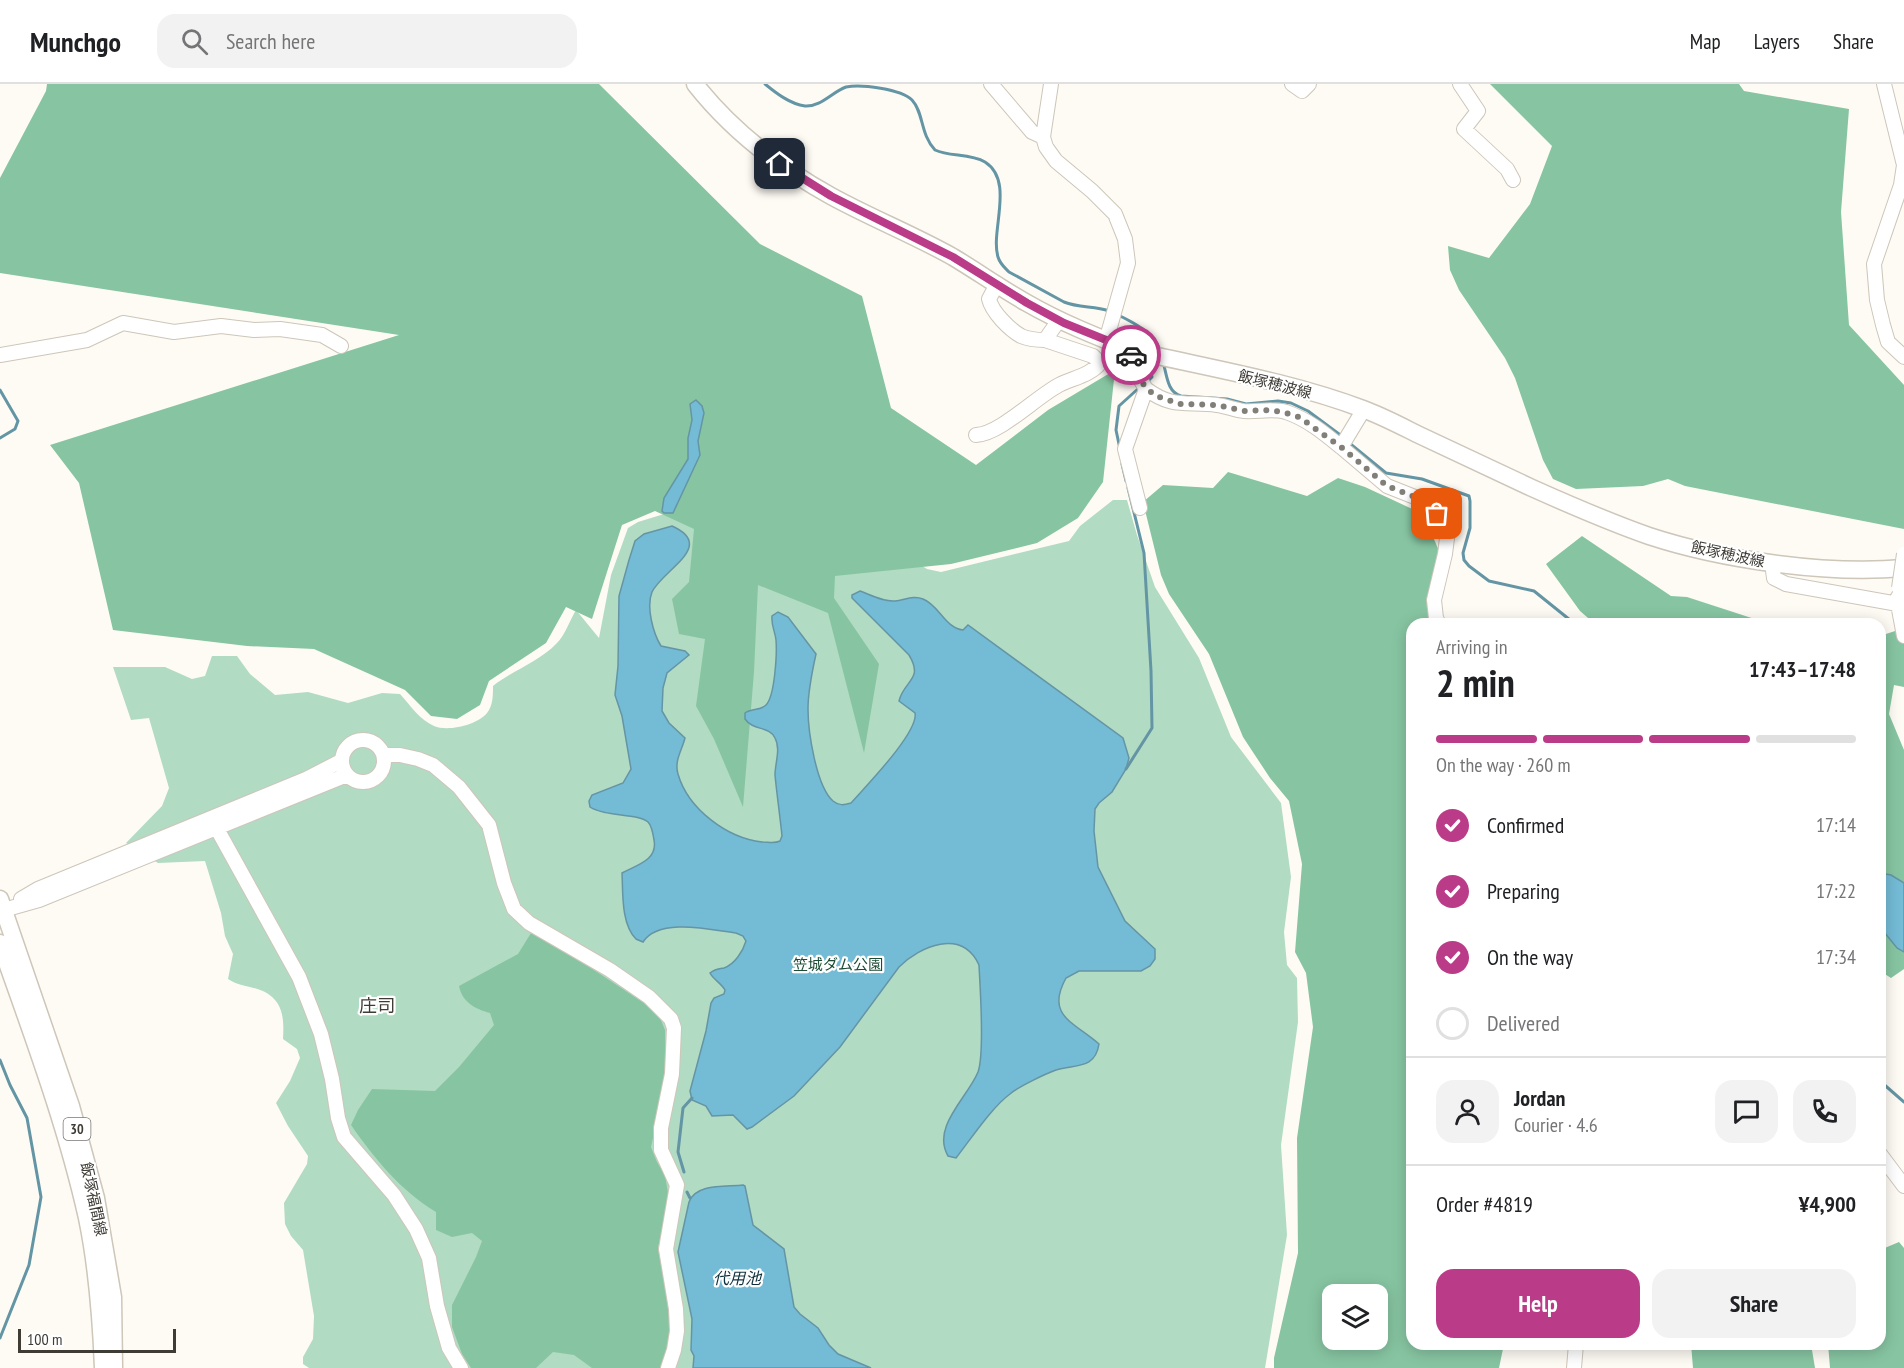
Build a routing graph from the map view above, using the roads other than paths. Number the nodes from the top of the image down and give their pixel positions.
1 (694, 84) edge
2 (991, 84) edge
3 (1051, 84) edge
4 (1292, 84) edge
5 (1309, 84) edge
6 (1460, 84) edge
7 (1884, 84) edge
8 (1043, 137) junction
9 (1513, 180) dead end
10 (997, 285) junction
11 (1059, 320) junction
12 (1045, 340) junction
13 (1106, 341) junction
14 (341, 346) dead end
15 (1131, 350) junction
16 (0, 355) edge
17 (1904, 357) edge
18 (1146, 388) junction
19 (1364, 409) junction
20 (976, 435) dead end
21 (1341, 447) junction
22 (1140, 508) dead end
23 (1904, 554) edge
24 (1772, 563) junction
25 (1904, 568) edge
26 (1898, 604) junction
27 (1436, 618) edge
28 (1904, 636) edge
29 (384, 755) junction
30 (341, 761) junction
31 (347, 775) junction
32 (214, 823) junction
33 (1, 906) edge
34 (0, 943) edge
35 (1886, 1162) edge
36 (1904, 1186) edge
37 (1576, 1350) edge
38 (103, 1368) edge
39 (114, 1368) edge
40 (461, 1368) edge
41 (669, 1368) edge
42 (1574, 1368) edge

1 - 10 main road, 飯塚穂波線
2 - 8 street
3 - 8 street
4 - 5 street
6 - 9 street
7 - 17 street
8 - 13 street
10 - 11 main road, 飯塚穂波線
10 - 12 street
11 - 12 street
11 - 13 main road, 飯塚穂波線
12 - 20 street
13 - 15 main road, 飯塚穂波線
14 - 16 street
15 - 18 street
15 - 19 main road, 飯塚穂波線
18 - 21 street
18 - 22 street
19 - 21 street
19 - 24 main road, 飯塚穂波線
21 - 27 street
23 - 26 street, bridge
24 - 25 main road, 飯塚穂波線
24 - 26 street
26 - 28 street
29 - 30 street
29 - 31 street
29 - 41 street
30 - 31 street
30 - 32 street
31 - 32 street
32 - 33 street
32 - 40 street
33 - 39 main road, 飯塚福間線 / 30
34 - 38 main road, 飯塚福間線 / 30
35 - 36 street
37 - 42 street

